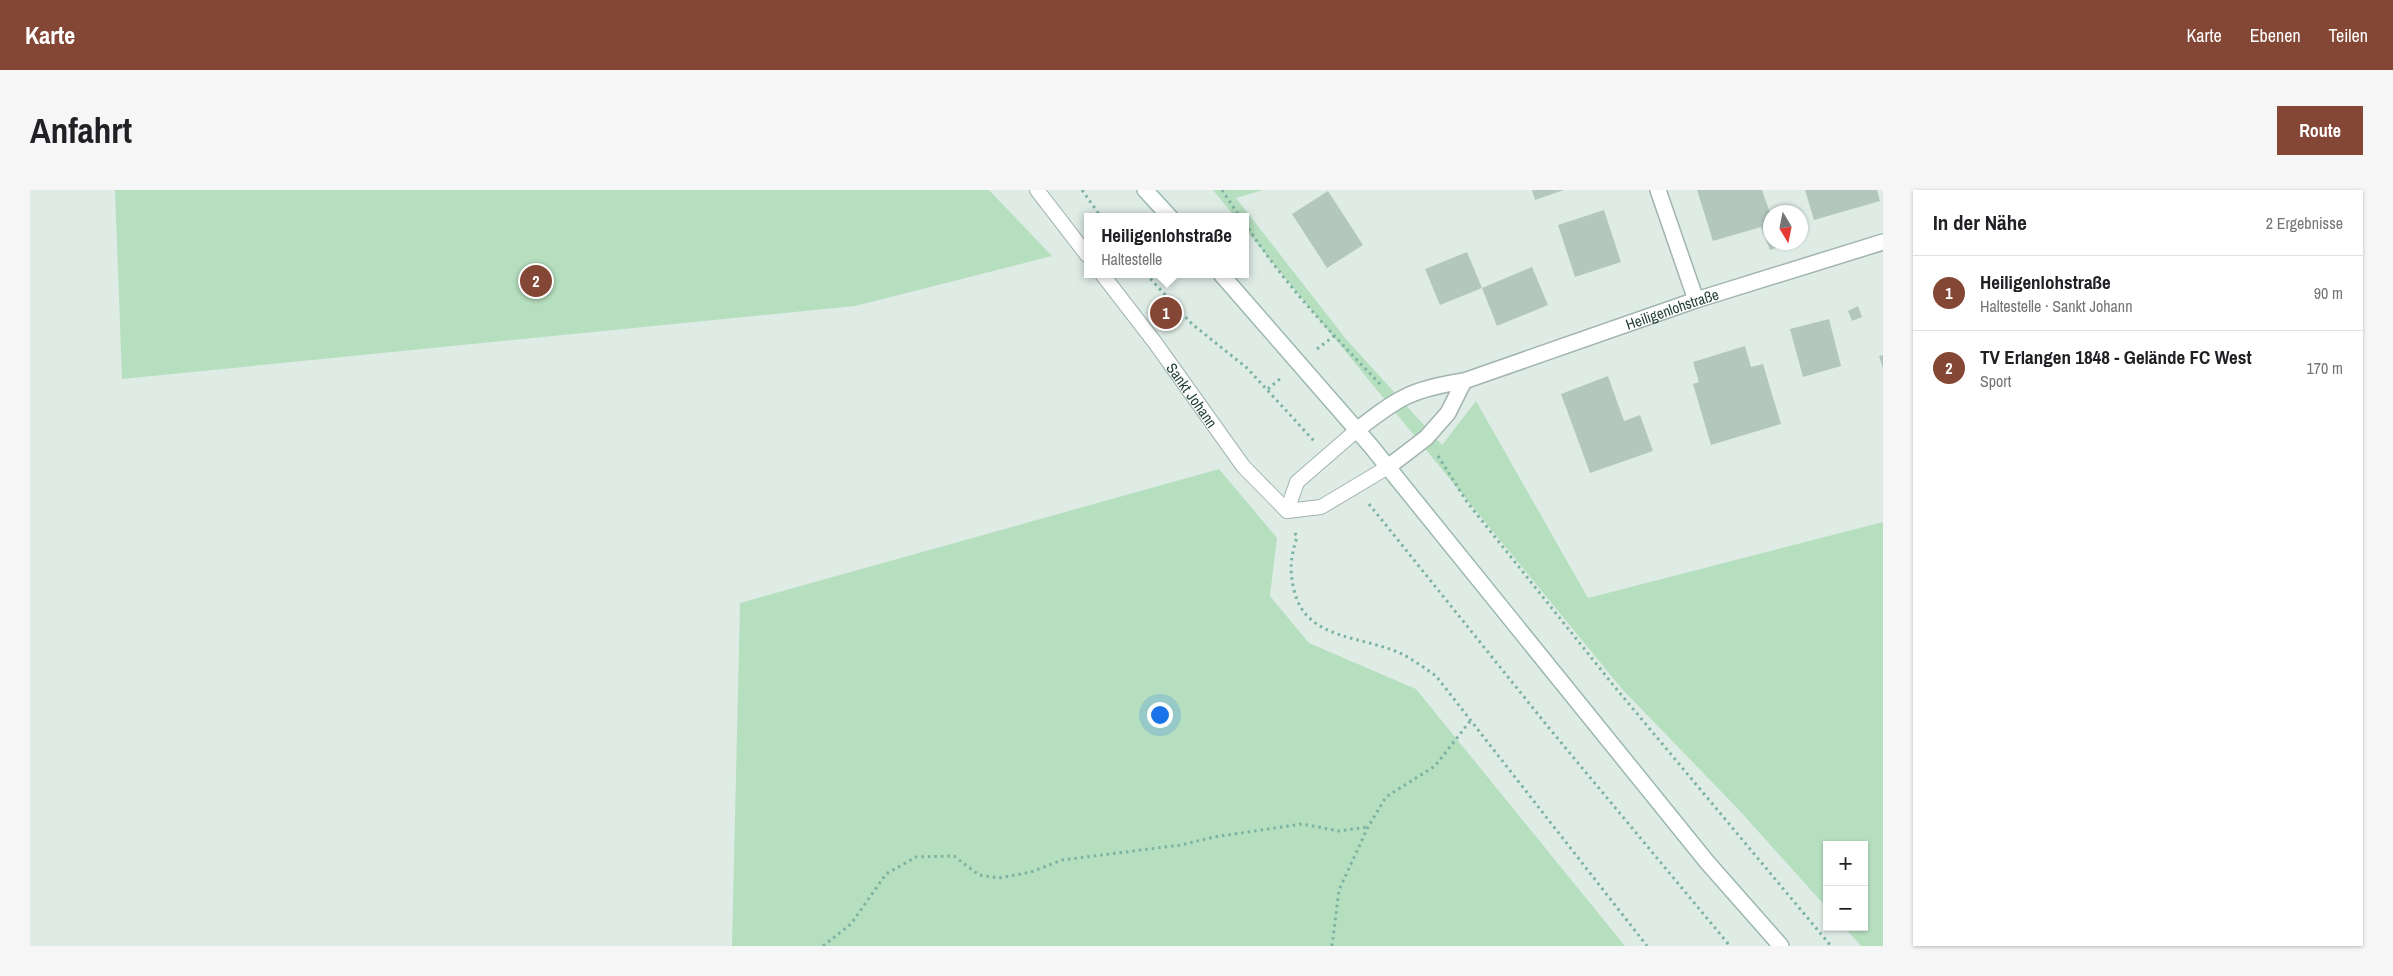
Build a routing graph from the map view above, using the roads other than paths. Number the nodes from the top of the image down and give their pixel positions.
1 (1038, 190) edge
2 (1145, 190) edge
3 (1658, 190) edge
4 (1166, 213) edge
5 (1883, 242) edge
6 (1084, 251) edge
7 (1105, 278) edge
8 (1225, 278) edge
9 (1696, 300) junction
10 (1464, 381) junction
11 (1357, 430) junction
12 (1388, 467) junction
13 (1287, 512) junction
14 (1781, 946) edge

1 - 6 lane
2 - 4 main road
3 - 9 main road
5 - 9 main road, Heiligenlohstraße
7 - 13 lane, Sankt Johann
8 - 11 main road
9 - 10 main road, Heiligenlohstraße
10 - 11 main road, Heiligenlohstraße
10 - 12 main road
11 - 12 main road
11 - 13 lane
12 - 13 lane
12 - 14 main road

